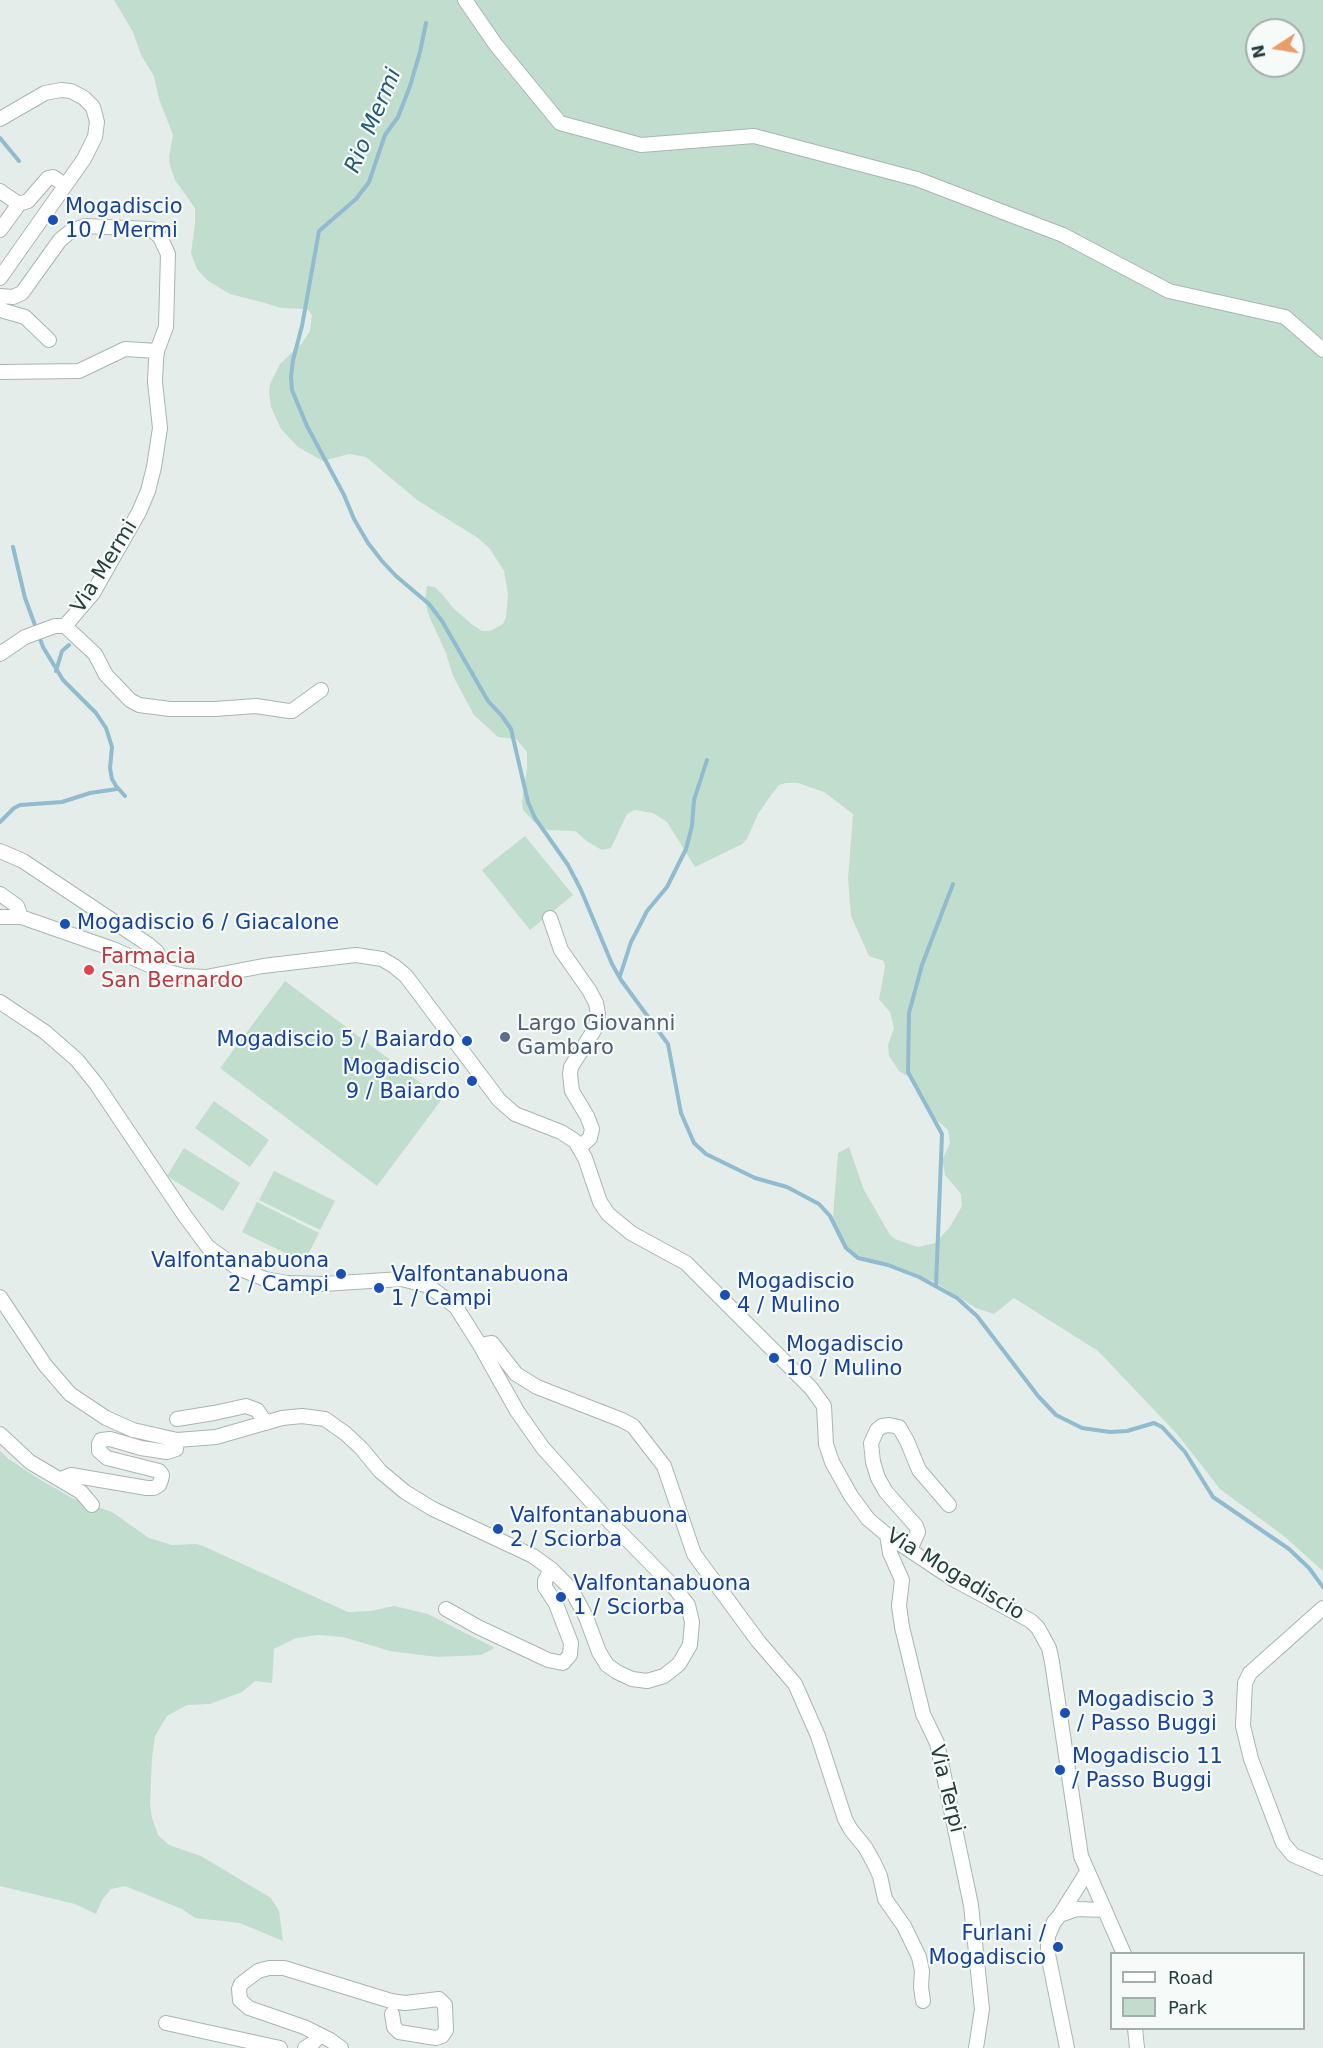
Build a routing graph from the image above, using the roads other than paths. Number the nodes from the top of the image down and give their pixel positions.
1 (465, 0) edge
2 (0, 119) edge
3 (65, 184) junction
4 (0, 191) edge
5 (19, 204) junction
6 (0, 230) edge
7 (0, 278) edge
8 (0, 296) edge
9 (0, 308) edge
10 (49, 340) dead end
11 (1323, 350) edge
12 (157, 351) junction
13 (0, 372) edge
14 (60, 626) junction
15 (0, 654) edge
16 (321, 690) dead end
17 (0, 851) edge
18 (0, 894) edge
19 (0, 917) edge
20 (21, 917) junction
21 (550, 918) dead end
22 (158, 969) junction
23 (0, 1002) edge
24 (580, 1147) junction
25 (0, 1297) edge
26 (480, 1345) junction
27 (177, 1419) dead end
28 (266, 1424) junction
29 (0, 1434) edge
30 (177, 1440) junction
31 (61, 1479) junction
32 (92, 1505) dead end
33 (950, 1505) dead end
34 (887, 1535) junction
35 (910, 1550) junction
36 (552, 1569) junction
37 (1323, 1608) edge
38 (446, 1609) dead end
39 (1323, 1868) edge
40 (1087, 1872) junction
41 (1105, 1910) junction
42 (1060, 1915) junction
43 (1124, 1952) edge
44 (923, 2001) dead end
45 (392, 2014) dead end
46 (166, 2023) dead end
47 (1135, 2030) edge
48 (320, 2035) junction
49 (977, 2046) edge
50 (280, 2048) edge
51 (305, 2048) edge
52 (341, 2048) edge
53 (1067, 2048) edge
54 (1137, 2048) edge

1 - 11 street
2 - 3 street
3 - 5 street
3 - 7 street
4 - 5 street
5 - 6 street
8 - 12 street, Via Mermi
9 - 10 street
12 - 13 street
12 - 14 street, Via Mermi
14 - 15 street
14 - 16 street, Via Mermi
17 - 22 street
18 - 20 street
19 - 20 street
20 - 22 street
21 - 24 street
22 - 24 street
23 - 26 street
24 - 34 street, Via Mogadiscio
25 - 30 street
26 - 36 street
26 - 44 street
27 - 28 street
28 - 30 street
28 - 36 street
29 - 31 street
30 - 31 street
31 - 32 street
33 - 35 street
34 - 35 street, Via Mogadiscio
34 - 49 street, Via Terpi
35 - 40 street, Via Mogadiscio
36 - 38 street
37 - 39 street
40 - 41 street, Via Mogadiscio
40 - 42 street
41 - 42 street
41 - 43 street, Via Mogadiscio
42 - 53 street
45 - 48 street
46 - 50 street
47 - 54 street
48 - 51 street
48 - 52 street

